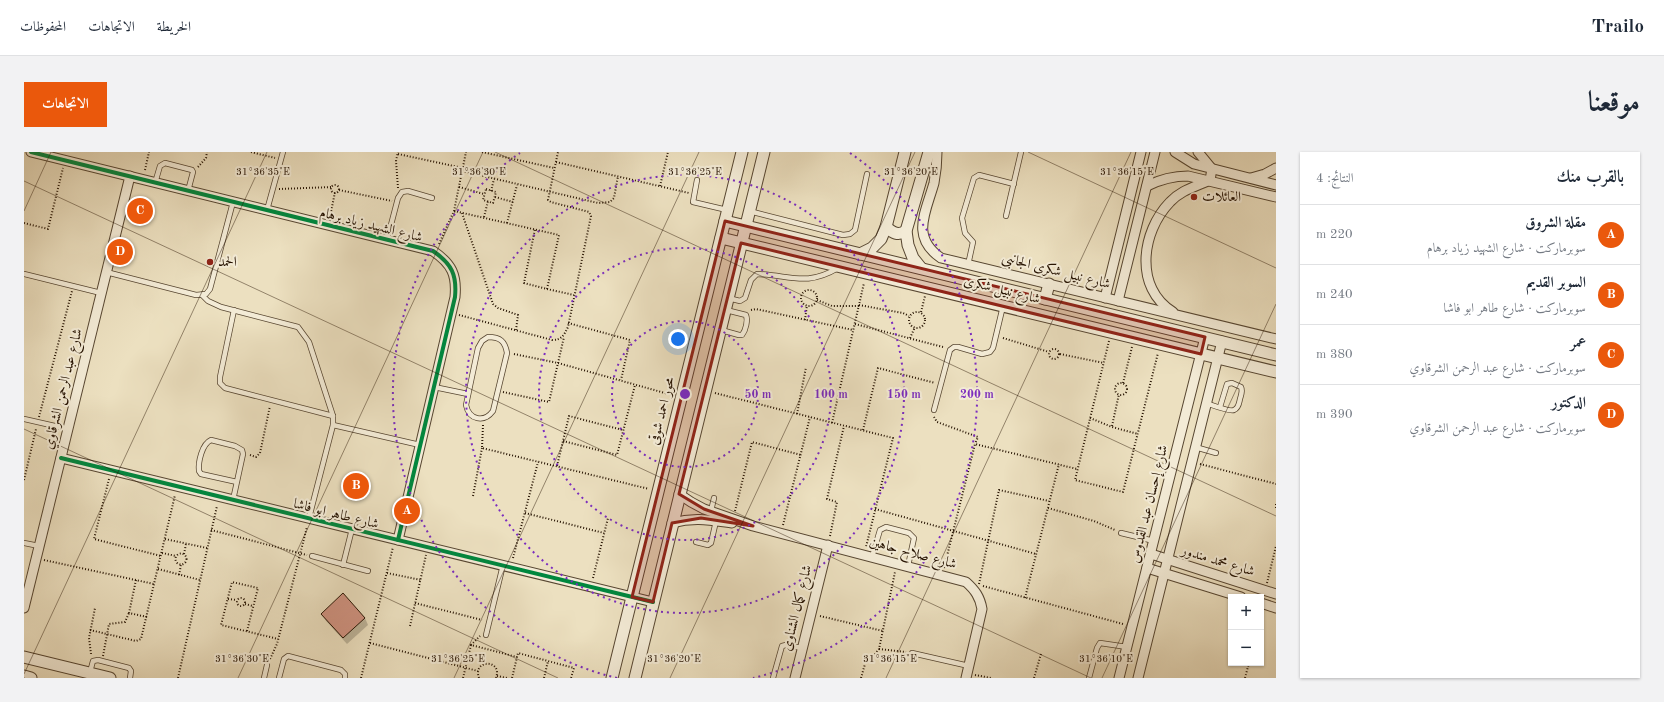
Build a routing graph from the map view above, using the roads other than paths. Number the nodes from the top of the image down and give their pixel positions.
1 (31, 152) edge
2 (283, 152) edge
3 (742, 152) edge
4 (764, 152) edge
5 (906, 152) edge
6 (929, 152) edge
7 (937, 152) edge
8 (1022, 152) edge
9 (1141, 152) edge
10 (1156, 152) edge
11 (1175, 152) edge
12 (1198, 152) edge
13 (1212, 168) junction
14 (1276, 168) edge
15 (867, 174) dead end
16 (130, 176) junction
17 (1250, 178) junction
18 (697, 180) dead end
19 (1210, 180) junction
20 (155, 183) junction
21 (1014, 184) junction
22 (1276, 185) edge
23 (1147, 186) junction
24 (188, 191) junction
25 (1276, 197) edge
26 (432, 198) dead end
27 (233, 202) junction
28 (267, 210) junction
29 (750, 211) junction
30 (726, 215) junction
31 (1006, 216) dead end
32 (746, 226) junction
33 (886, 227) junction
34 (1122, 228) junction
35 (906, 231) junction
36 (1136, 231) junction
37 (721, 238) junction
38 (387, 240) junction
39 (741, 243) junction
40 (824, 245) junction
41 (860, 254) junction
42 (820, 262) junction
43 (968, 265) junction
44 (841, 266) junction
45 (921, 268) junction
46 (106, 272) junction
47 (24, 274) edge
48 (1049, 284) junction
49 (101, 293) junction
50 (202, 295) junction
51 (728, 298) junction
52 (1045, 298) junction
53 (1105, 298) junction
54 (1118, 301) junction
55 (1003, 306) junction
56 (725, 309) junction
57 (234, 310) junction
58 (1178, 315) junction
59 (720, 330) junction
60 (1205, 337) junction
61 (1276, 339) edge
62 (1222, 341) junction
63 (1201, 354) junction
64 (1276, 354) edge
65 (1218, 358) junction
66 (1276, 372) edge
67 (434, 387) junction
68 (468, 394) junction
69 (1206, 403) junction
70 (1220, 407) junction
71 (934, 410) road end
72 (332, 416) junction
73 (24, 419) edge
74 (333, 425) junction
75 (68, 429) junction
76 (420, 445) junction
77 (1195, 447) junction
78 (1216, 453) dead end
79 (61, 458) junction
80 (237, 482) junction
81 (679, 494) junction
82 (714, 498) dead end
83 (233, 500) junction
84 (711, 511) junction
85 (309, 518) junction
86 (716, 521) junction
87 (672, 523) junction
88 (753, 526) junction
89 (352, 529) junction
90 (1122, 533) road end
91 (396, 540) junction
92 (1154, 541) junction
93 (696, 542) dead end
94 (24, 543) edge
95 (39, 546) junction
96 (828, 546) junction
97 (1151, 554) junction
98 (312, 556) road end
99 (868, 556) junction
100 (1168, 560) junction
101 (343, 564) junction
102 (507, 566) junction
103 (908, 566) junction
104 (1147, 568) junction
105 (368, 571) dead end
106 (1164, 573) junction
107 (1231, 594) edge
108 (1276, 594) edge
109 (632, 597) junction
110 (653, 602) junction
111 (1264, 604) edge
112 (24, 608) edge
113 (1276, 608) edge
114 (486, 635) road end
115 (1127, 647) junction
116 (802, 648) junction
117 (912, 653) road end
118 (24, 657) edge
119 (267, 665) road end
120 (90, 673) junction
121 (968, 673) edge
122 (24, 676) edge
123 (31, 678) edge
124 (110, 678) edge
125 (130, 678) edge
126 (264, 678) edge
127 (279, 678) edge
128 (345, 678) edge
129 (612, 678) edge
130 (635, 678) edge
131 (773, 678) edge
132 (794, 678) edge
133 (1089, 678) edge
134 (1120, 678) edge
135 (1138, 678) edge

1 - 16 street, شارع الشهيد زياد برهام
2 - 28 lane
3 - 30 street, محور احمد شوقى
4 - 29 street
5 - 33 street
6 - 35 street
7 - 43 street, شارع نبيل شكرى الجانبى
8 - 21 lane
9 - 34 street
10 - 23 street
11 - 13 street
12 - 13 street
13 - 17 street
13 - 19 street
14 - 17 street
15 - 29 lane
16 - 20 street, شارع الشهيد زياد برهام
16 - 46 street, شارع عبد الرحمن الشرقاوي
17 - 22 street
18 - 30 lane
19 - 23 street
19 - 25 street
19 - 58 street
20 - 24 street, شارع الشهيد زياد برهام
20 - 24 lane
21 - 31 lane
21 - 43 lane
23 - 36 street
24 - 27 street, شارع الشهيد زياد برهام
26 - 38 lane
27 - 28 street, شارع الشهيد زياد برهام
27 - 50 lane
28 - 38 street, شارع الشهيد زياد برهام
29 - 32 street
30 - 32 street, شارع نبيل شكرى
30 - 37 street, محور احمد شوقى
32 - 39 street
32 - 40 street, شارع نبيل شكرى
33 - 35 street
33 - 41 street
34 - 36 street
34 - 53 street
35 - 45 street
36 - 54 street
37 - 39 street, شارع نبيل شكرى
37 - 109 street, محور احمد شوقى
38 - 67 street, شارع الشهيد زياد برهام
39 - 42 street, شارع نبيل شكرى
39 - 51 street
40 - 41 street, شارع نبيل شكرى
40 - 42 street
41 - 45 street, شارع نبيل شكرى
42 - 44 street, شارع نبيل شكرى
43 - 48 street, شارع نبيل شكرى الجانبى
44 - 51 lane
44 - 55 street, شارع نبيل شكرى
45 - 52 street, شارع نبيل شكرى
46 - 49 street, شارع عبد الرحمن الشرقاوي
46 - 50 lane
47 - 49 lane
48 - 52 street
48 - 53 street, شارع نبيل شكرى الجانبى
49 - 75 street, شارع عبد الرحمن الشرقاوي
50 - 57 lane
51 - 56 street
52 - 60 street, شارع نبيل شكرى
53 - 54 street, شارع نبيل شكرى الجانبى
54 - 58 street, شارع نبيل شكرى الجانبى
55 - 63 street, شارع نبيل شكرى
55 - 71 lane
56 - 59 street
56 - 59 lane
57 - 72 lane
57 - 72 lane
58 - 61 street, شارع نبيل شكرى الجانبى
59 - 81 street
60 - 62 street, شارع نبيل شكرى
60 - 63 street, شارع إحسان عبد القدوس
62 - 64 street, شارع نبيل شكرى
62 - 65 street
63 - 65 street, شارع نبيل شكرى
63 - 92 street, شارع إحسان عبد القدوس
65 - 66 street, شارع نبيل شكرى
65 - 69 street
67 - 68 lane
67 - 76 street, شارع الشهيد زياد برهام
68 - 68 lane
69 - 70 lane
69 - 77 street
70 - 70 lane
72 - 74 lane
73 - 75 lane
74 - 76 lane
74 - 85 lane
75 - 79 street, شارع عبد الرحمن الشرقاوي
76 - 91 street, شارع الشهيد زياد برهام
77 - 78 lane
77 - 100 street
79 - 83 street, شارع طاهر ابو فاشا
79 - 95 street, شارع عبد الرحمن الشرقاوي
80 - 80 lane
80 - 83 lane
81 - 84 street, شارع صلاح جاهين
81 - 87 street
82 - 84 lane
83 - 85 street, شارع طاهر ابو فاشا
84 - 88 street, شارع صلاح جاهين
85 - 89 street, شارع طاهر ابو فاشا
86 - 87 street, شارع صلاح جاهين
86 - 88 street, شارع صلاح جاهين
86 - 93 lane
87 - 110 street
88 - 96 street, شارع صلاح جاهين
89 - 91 street, شارع طاهر ابو فاشا
89 - 101 lane
90 - 92 lane
91 - 102 street, شارع طاهر ابو فاشا
92 - 97 street, شارع إحسان عبد القدوس
94 - 95 lane
95 - 112 street, شارع عبد الرحمن الشرقاوي
96 - 99 street, شارع صلاح جاهين
96 - 116 street, شارع كمال الشناوى
97 - 100 street, شارع محمد مندور
97 - 104 street, شارع إحسان عبد القدوس
98 - 101 lane
99 - 103 street, شارع صلاح جاهين
99 - 103 lane
100 - 106 street
100 - 108 street, شارع محمد مندور
101 - 105 lane
102 - 109 street, شارع طاهر ابو فاشا
102 - 114 lane
103 - 121 street, شارع صلاح جاهين
104 - 106 street, شارع محمد مندور
104 - 115 street, شارع إحسان عبد القدوس
106 - 107 street, شارع محمد مندور
106 - 135 street
109 - 110 street, شارع طاهر ابو فاشا
109 - 129 street, محور احمد شوقى
110 - 130 street
111 - 113 street
115 - 133 lane
115 - 134 street, شارع إحسان عبد القدوس
116 - 131 lane
116 - 132 street, شارع كمال الشناوى
117 - 121 lane
118 - 120 street
119 - 126 lane
120 - 124 street
120 - 125 lane
122 - 123 street
127 - 128 lane

